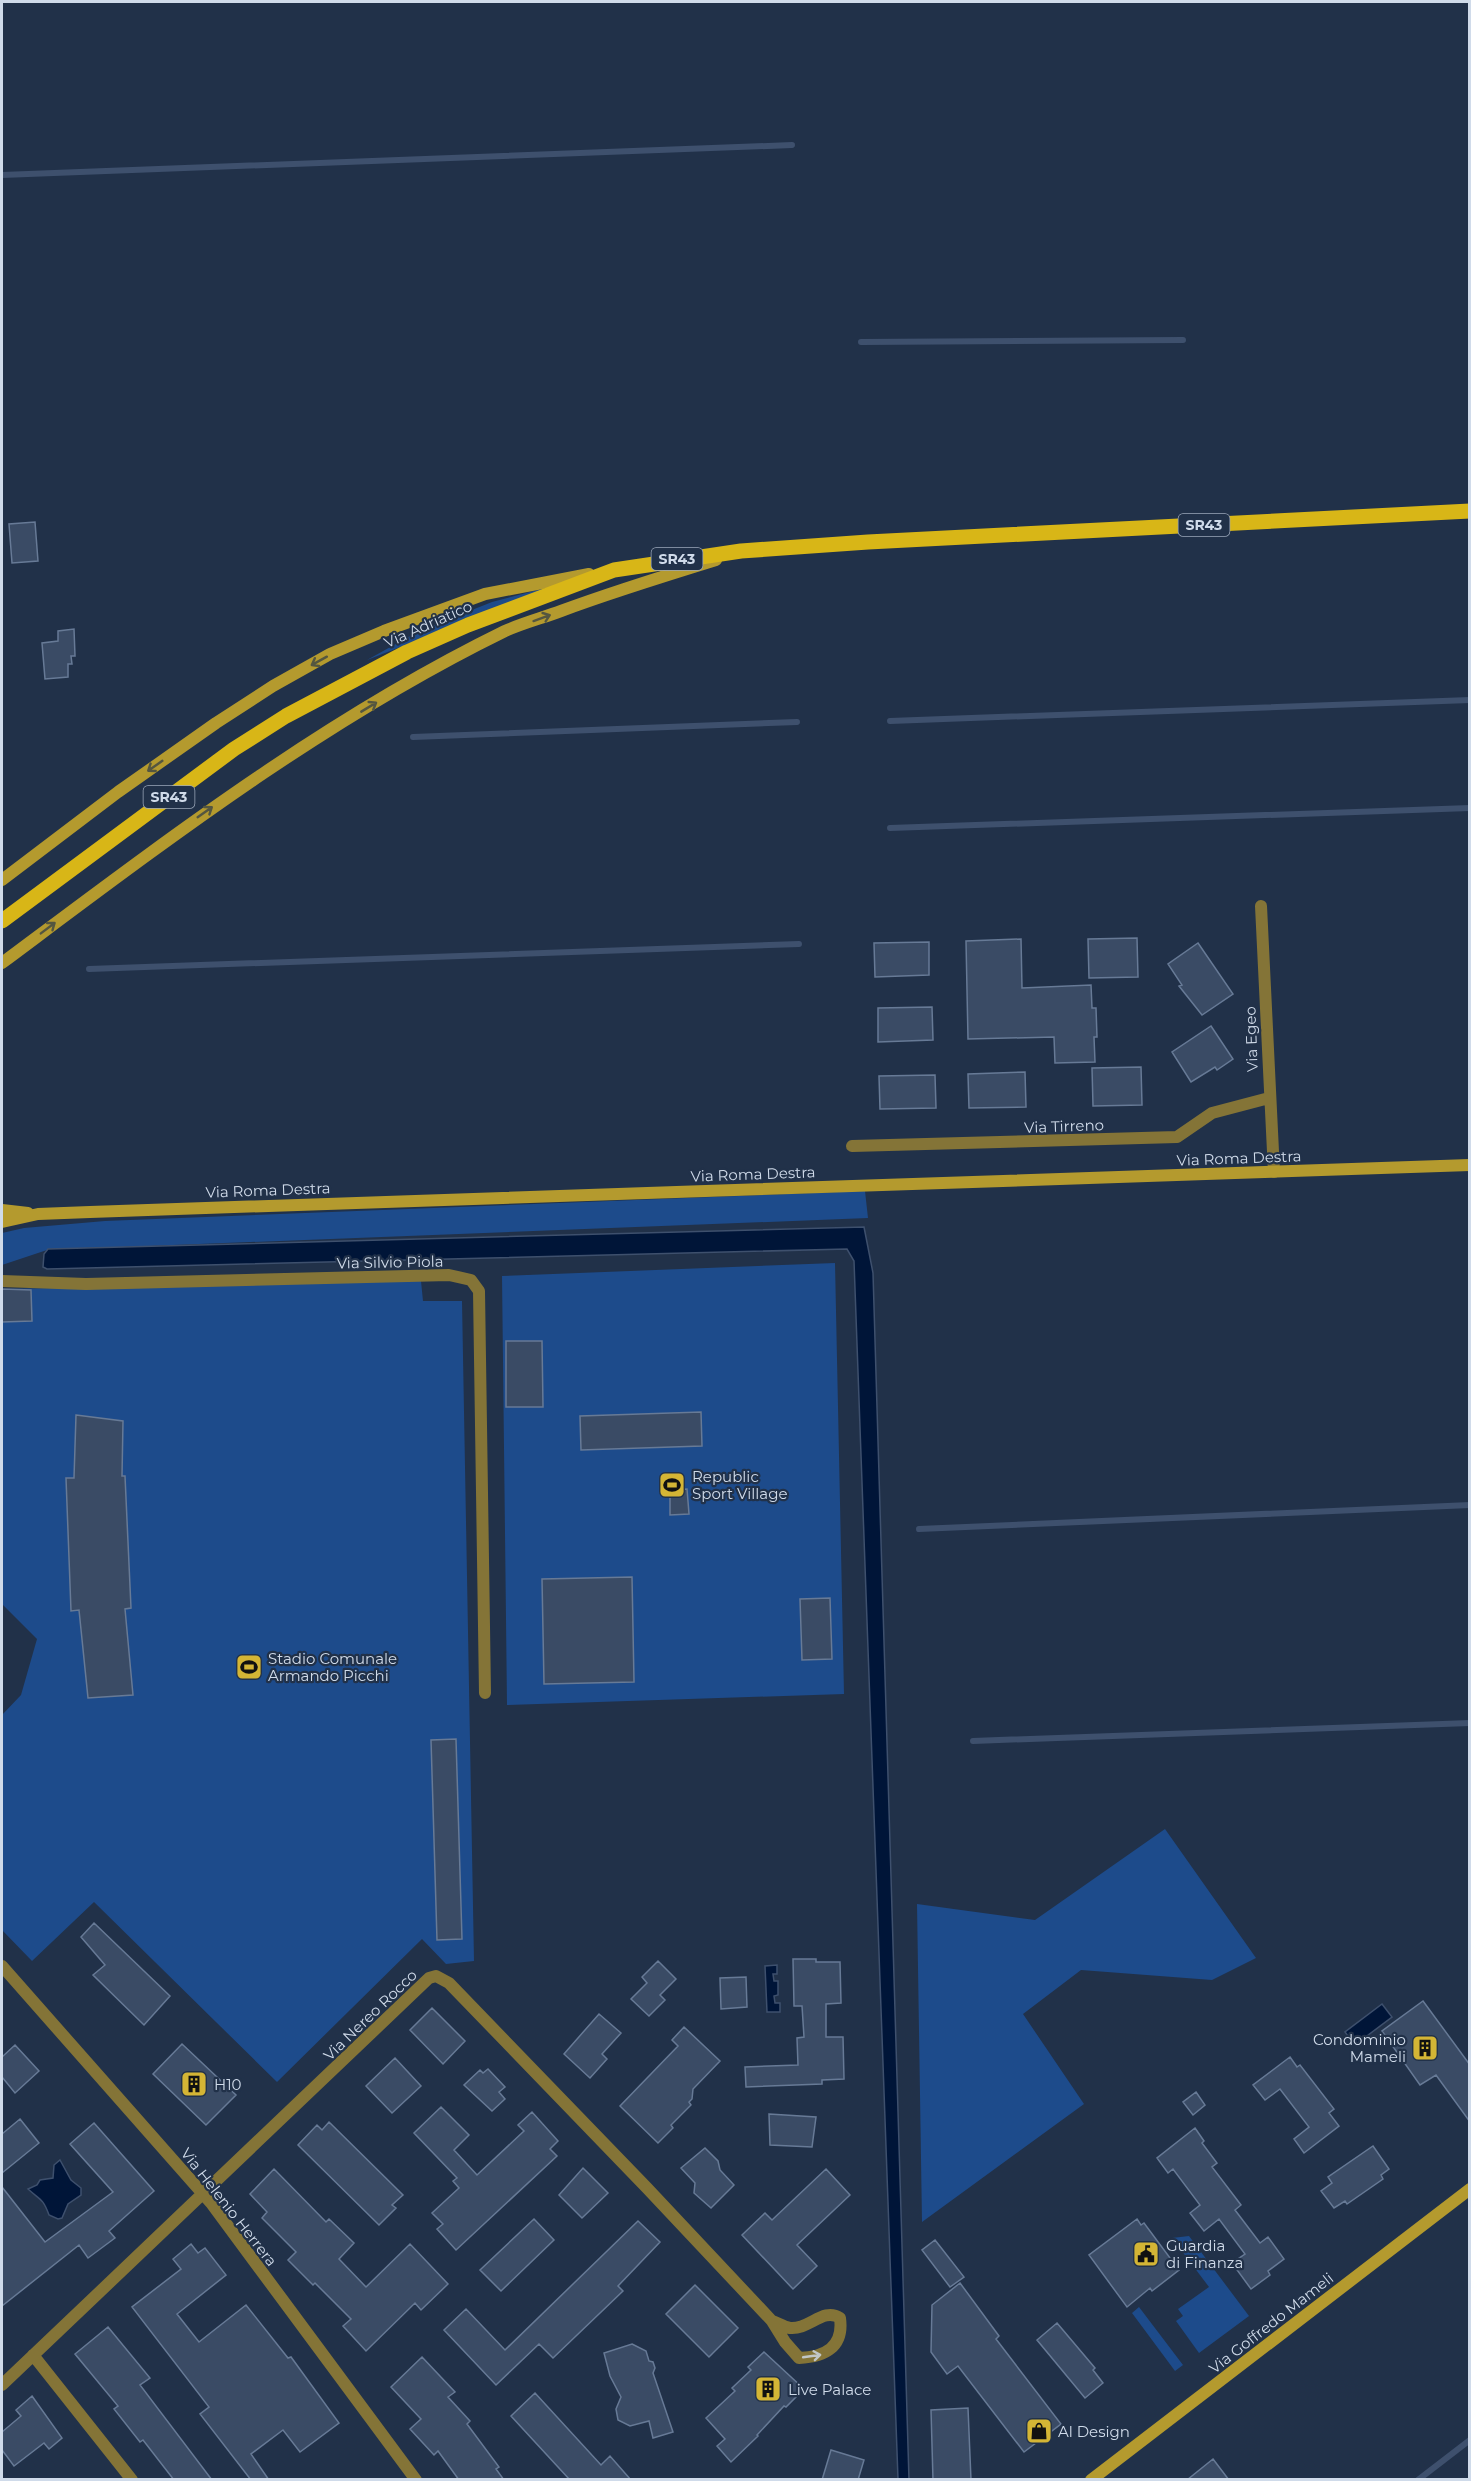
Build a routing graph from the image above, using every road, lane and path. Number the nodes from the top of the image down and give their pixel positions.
1 (1470, 511) edge
2 (741, 552) junction
3 (614, 570) junction
4 (2, 880) edge
5 (1261, 906) dead end
6 (2, 921) edge
7 (2, 963) edge
8 (1269, 1098) junction
9 (852, 1146) dead end
10 (1470, 1166) edge
11 (1274, 1172) junction
12 (2, 1210) edge
13 (38, 1214) junction
14 (2, 1222) edge
15 (2, 1281) edge
16 (485, 1693) dead end
17 (2, 1966) edge
18 (1470, 2189) edge
19 (203, 2194) junction
20 (772, 2321) junction
21 (33, 2355) junction
22 (2, 2385) edge
23 (132, 2480) edge
24 (416, 2480) edge
25 (1091, 2480) edge

1 - 2 main road, Via Adriatico / SR43
2 - 3 main road, Via Adriatico / SR43
7 -> 2 street
3 -> 4 street
3 - 6 main road, Via Adriatico / SR43
5 - 8 street, Via Egeo
8 - 9 street, Via Tirreno
8 - 11 street, Via Egeo
10 - 11 street, Via Roma Destra
11 - 13 street, Via Roma Destra
12 - 13 street, Via Roma Destra
13 - 14 street, Via Roma Destra
15 - 16 street, Via Silvio Piola
17 - 19 street, Via Helenio Herrera
18 - 25 street, Via Goffredo Mameli
19 - 20 street, Via Nereo Rocco
19 - 21 street, Via Nereo Rocco
19 - 24 street, Via Helenio Herrera
20 -> 20 street, Via Nereo Rocco
21 - 22 street, Via Nereo Rocco
21 - 23 street

